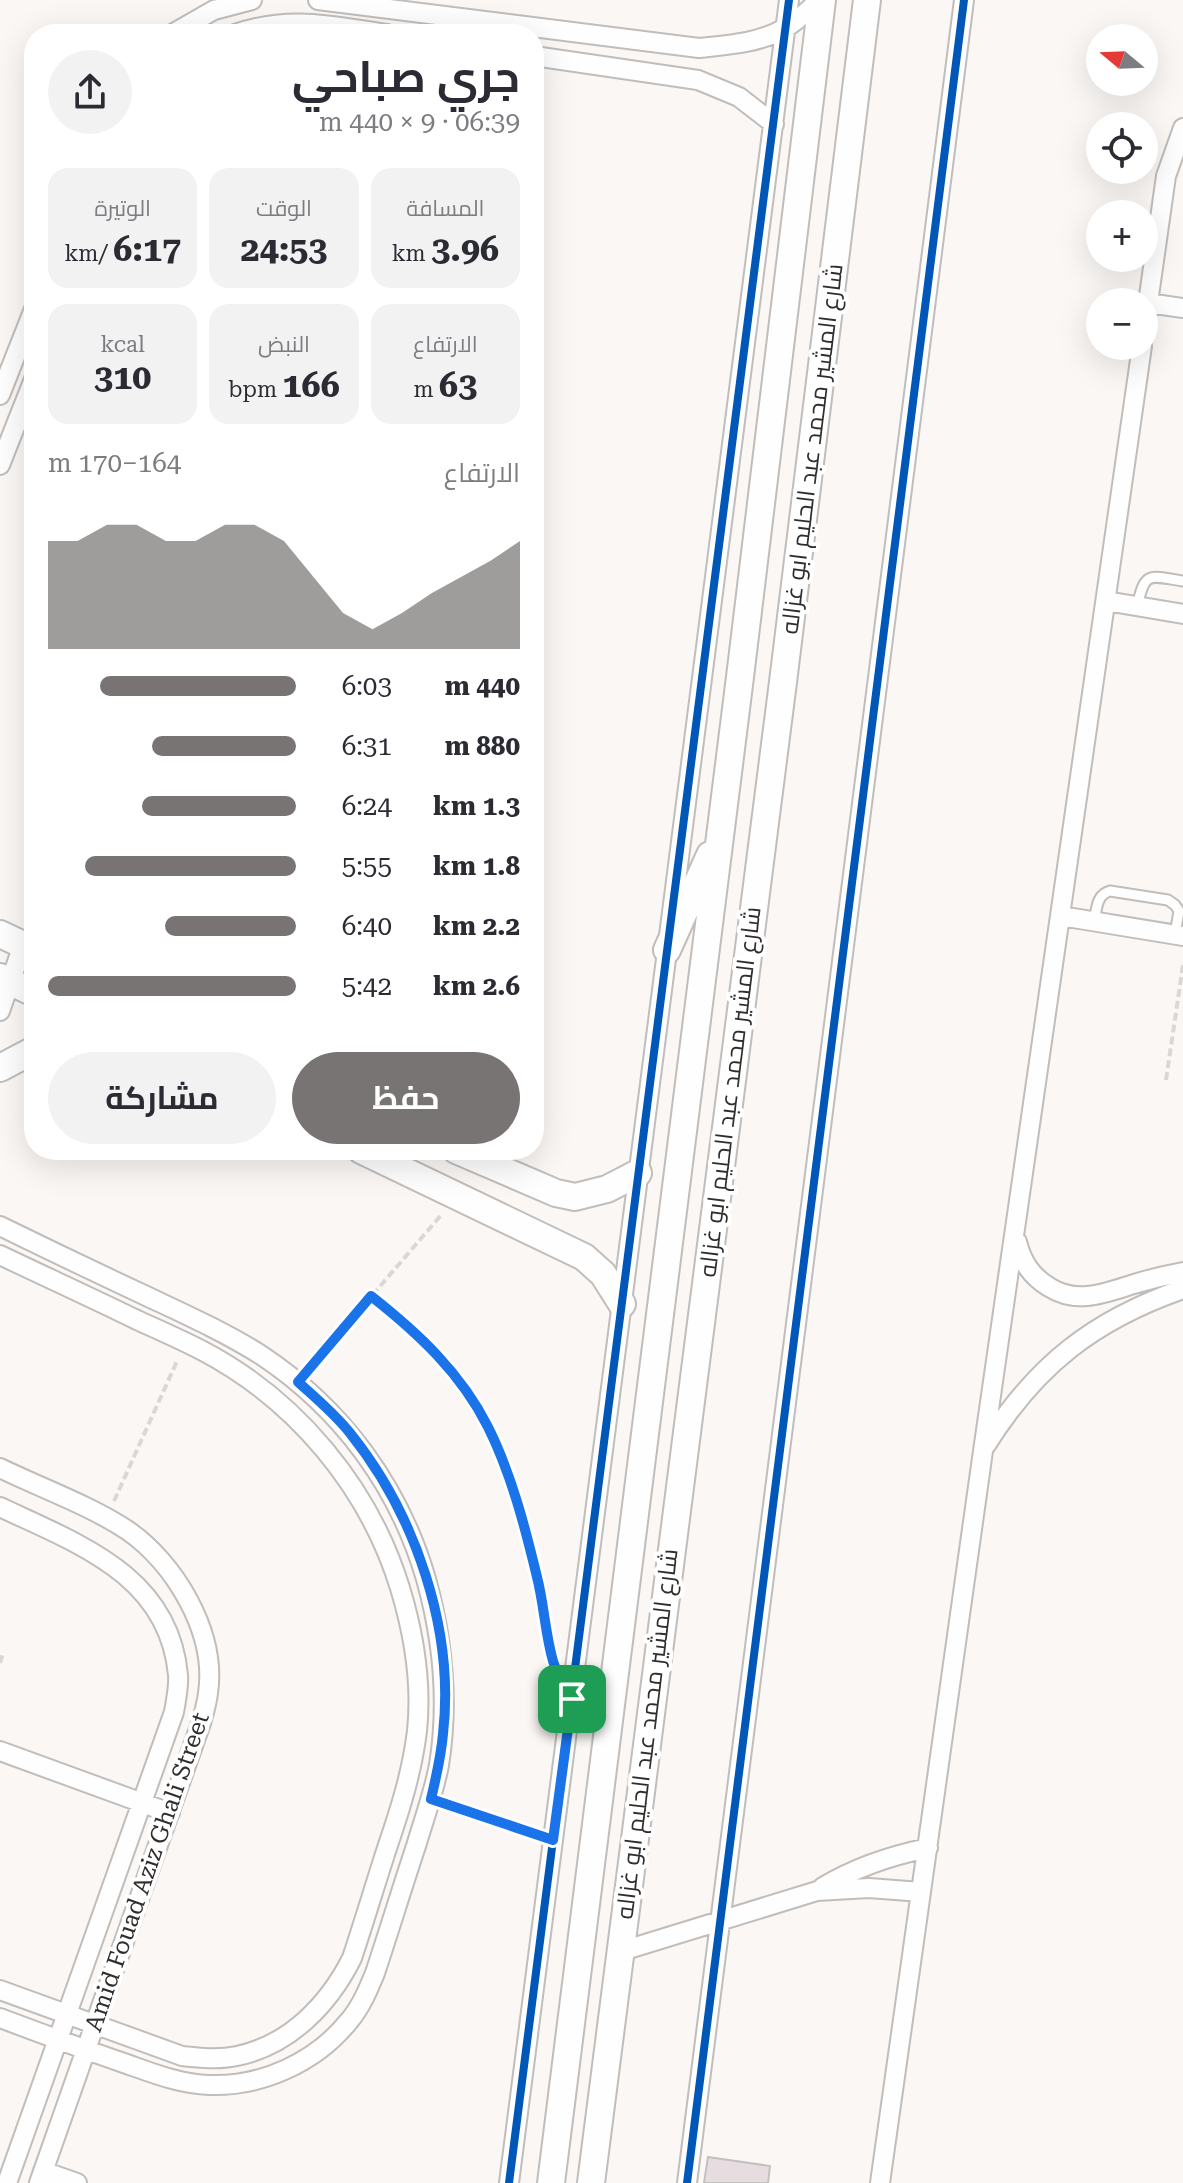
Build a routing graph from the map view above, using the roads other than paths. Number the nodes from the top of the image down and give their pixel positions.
1 (252, 0) edge
2 (318, 0) edge
3 (789, 0) edge
4 (821, 0) edge
5 (867, 0) edge
6 (964, 0) edge
7 (192, 24) edge
8 (273, 24) edge
9 (320, 24) edge
10 (508, 24) edge
11 (544, 28) edge
12 (785, 28) junction
13 (544, 57) edge
14 (774, 124) junction
15 (1183, 128) edge
16 (1150, 288) edge
17 (1158, 304) edge
18 (1183, 308) edge
19 (24, 334) edge
20 (1140, 360) edge
21 (0, 394) edge
22 (24, 403) joint
23 (0, 465) edge
24 (1183, 581) edge
25 (1106, 601) junction
26 (1137, 607) junction
27 (1183, 614) edge
28 (740, 677) junction
29 (783, 682) junction
30 (721, 830) junction
31 (1061, 916) junction
32 (1094, 921) junction
33 (1179, 935) edge
34 (19, 943) edge
35 (667, 950) junction
36 (15, 984) edge
37 (0, 1011) edge
38 (24, 1055) edge
39 (0, 1068) edge
40 (398, 1160) edge
41 (479, 1160) edge
42 (638, 1173) junction
43 (0, 1226) edge
44 (1015, 1236) junction
45 (0, 1255) edge
46 (1183, 1272) edge
47 (1183, 1289) edge
48 (622, 1304) junction
49 (983, 1451) junction
50 (0, 1468) edge
51 (0, 1507) edge
52 (0, 1751) edge
53 (142, 1803) junction
54 (170, 1813) junction
55 (928, 1848) junction
56 (817, 1891) junction
57 (921, 1892) junction
58 (721, 1922) junction
59 (619, 1952) junction
60 (0, 1990) edge
61 (67, 2014) junction
62 (0, 2018) edge
63 (95, 2024) junction
64 (58, 2039) junction
65 (86, 2050) junction
66 (41, 2177) edge
67 (7, 2183) edge
68 (77, 2183) edge
69 (509, 2183) edge
70 (551, 2183) edge
71 (591, 2183) edge
72 (687, 2183) edge
73 (880, 2183) edge

1 - 7 street
2 - 10 street
3 - 12 street
4 - 12 street
4 - 28 street, شارع المشير محمد عبد الحليم ابو غزاله
5 - 29 street, شارع المشير محمد عبد الحليم ابو غزاله
6 - 58 street
8 - 9 street
11 - 12 street
12 - 14 street
13 - 14 street
14 - 35 street
15 - 16 street
17 - 18 street
19 - 21 street
20 - 25 street
21 - 22 street
22 - 23 street
24 - 26 lane
25 - 26 street
25 - 31 street
26 - 27 street
28 - 29 street
28 - 30 street, شارع المشير محمد عبد الحليم ابو غزاله
29 - 59 street, شارع المشير محمد عبد الحليم ابو غزاله
30 - 35 street
30 - 70 street, شارع المشير محمد عبد الحليم ابو غزاله
31 - 32 street
31 - 44 street
32 - 33 street
32 - 33 lane
34 - 36 street
35 - 42 street
36 - 37 street
38 - 39 street
40 - 48 street
41 - 42 street
42 - 48 street
43 - 65 street
44 - 46 street
44 - 49 street
45 - 63 street
47 - 49 street
48 - 69 street
49 - 55 street
50 - 54 street, Amid Fouad Aziz Ghali Street
51 - 53 street, Amid Fouad Aziz Ghali Street
52 - 53 street
53 - 54 street
53 - 61 street, Amid Fouad Aziz Ghali Street
54 - 63 street, Amid Fouad Aziz Ghali Street
55 - 56 street
55 - 57 street
56 - 57 street
56 - 58 street
57 - 73 street
58 - 59 street
58 - 72 street
59 - 71 street, شارع المشير محمد عبد الحليم ابو غزاله
60 - 61 street
61 - 63 street
61 - 64 street, Amid Fouad Aziz Ghali Street
62 - 64 street
63 - 65 street, Amid Fouad Aziz Ghali Street
64 - 65 street
64 - 67 street, Amid Fouad Aziz Ghali Street
65 - 66 street, Amid Fouad Aziz Ghali Street
66 - 68 street

